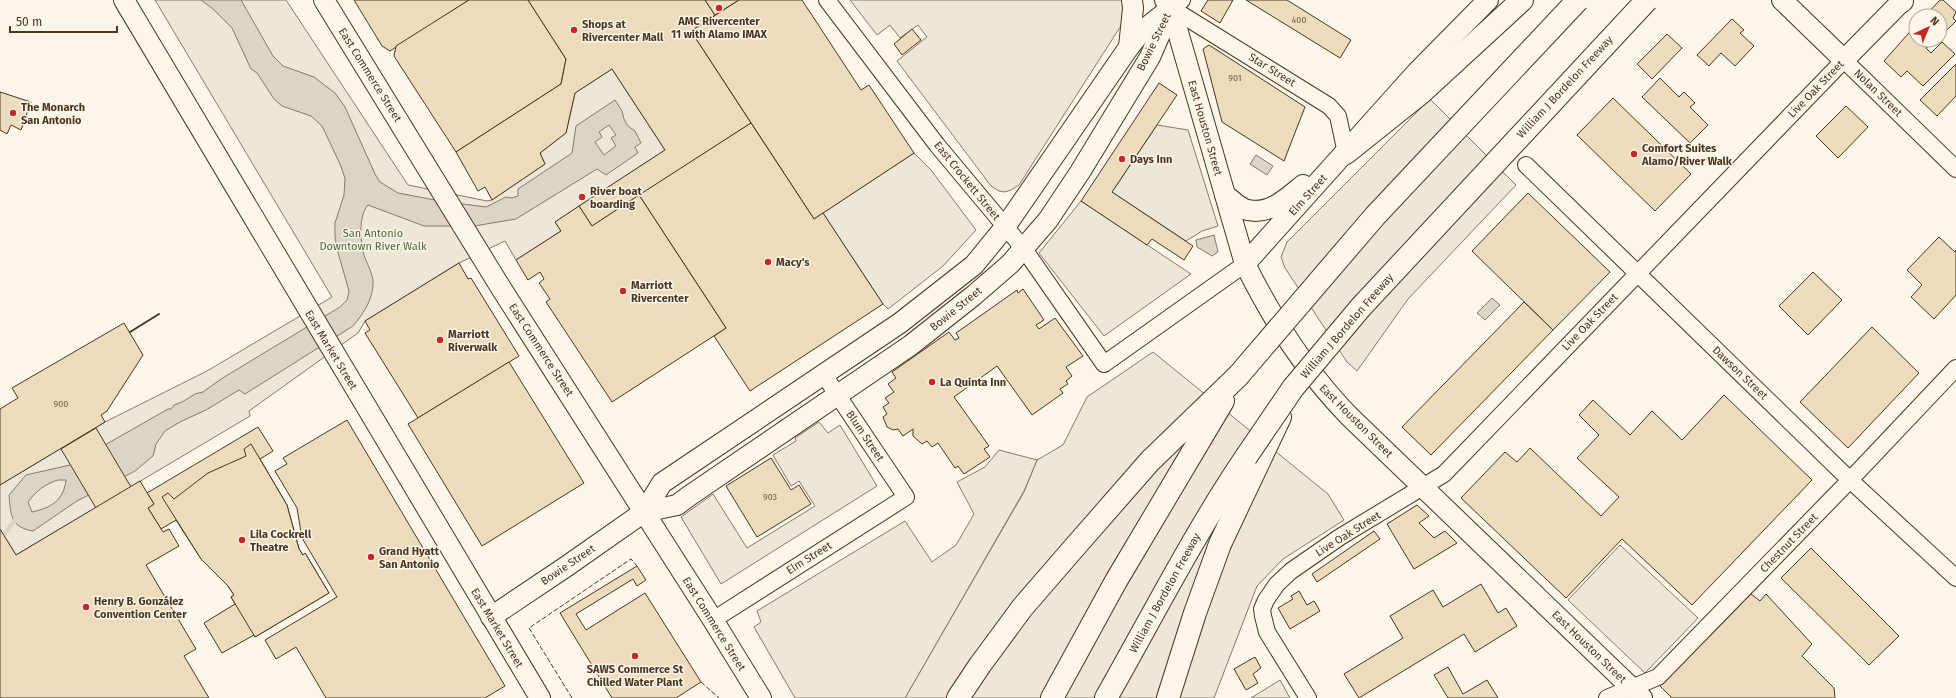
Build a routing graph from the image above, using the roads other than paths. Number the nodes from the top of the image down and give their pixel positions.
1 (124, 0) edge
2 (324, 0) edge
3 (827, 0) edge
4 (1132, 0) edge
5 (1488, 0) edge
6 (1522, 0) edge
7 (1578, 0) edge
8 (1647, 0) edge
9 (1782, 0) edge
10 (1902, 0) edge
11 (1173, 2) edge
12 (1129, 47) junction
13 (1844, 60) junction
14 (1340, 159) junction
15 (1526, 165) dead end
16 (1956, 169) edge
17 (1225, 195) junction
18 (1005, 227) junction
19 (1024, 249) junction
20 (1244, 264) junction
21 (1637, 273) junction
22 (1104, 364) joint
23 (1956, 368) edge
24 (824, 375) junction
25 (1238, 376) junction
26 (838, 395) junction
27 (1252, 462) junction
28 (1850, 480) junction
29 (1424, 488) junction
30 (906, 497) joint
31 (644, 512) junction
32 (1956, 578) edge
33 (491, 617) junction
34 (713, 620) junction
35 (1637, 693) edge
36 (540, 698) edge
37 (760, 698) edge
38 (958, 698) edge
39 (1052, 698) edge
40 (1106, 698) edge
41 (1168, 698) edge
42 (1308, 698) edge
43 (1607, 698) edge

1 - 33 main road, East Market Street
2 - 31 main road, East Commerce Street
3 - 18 street, East Crockett Street
4 - 12 main road
5 - 14 main road, Elm Street
6 - 14 highway
7 - 25 highway, bridge
8 - 27 highway, William J Bordelon Freeway, bridge
9 - 13 main road, Nolan Street
10 - 13 main road, Live Oak Street
11 - 12 main road, Bowie Street
11 - 14 street, Star Street
11 - 17 main road, East Houston Street
11 - 19 main road, Bowie Street
12 - 18 main road, Bowie Street
13 - 16 street, Nolan Street
13 - 21 street, Live Oak Street
14 - 17 main road
14 - 20 main road, Elm Street
15 - 21 street, Dawson Street
17 - 20 main road, East Houston Street
18 - 19 street, East Crockett Street
18 - 24 main road, Bowie Street
19 - 22 street, East Crockett Street
19 - 26 main road, Bowie Street
20 - 22 street, Elm Street
20 - 29 main road, East Houston Street
21 - 28 street, Dawson Street
21 - 29 street, Live Oak Street
23 - 28 street, Chestnut Street
24 - 26 street, Blum Street
24 - 31 main road, Bowie Street
25 - 38 highway
25 - 39 highway
26 - 30 street, Blum Street
26 - 31 main road, Bowie Street
27 - 40 highway, William J Bordelon Freeway
27 - 41 highway
28 - 32 street, Dawson Street
28 - 35 street, Chestnut Street
29 - 35 main road, East Houston Street
29 - 42 street, Live Oak Street
30 - 34 street, Elm Street
31 - 33 main road, Bowie Street
31 - 34 main road, East Commerce Street
33 - 36 main road, East Market Street
34 - 37 main road, East Commerce Street
35 - 43 street, Chestnut Street

